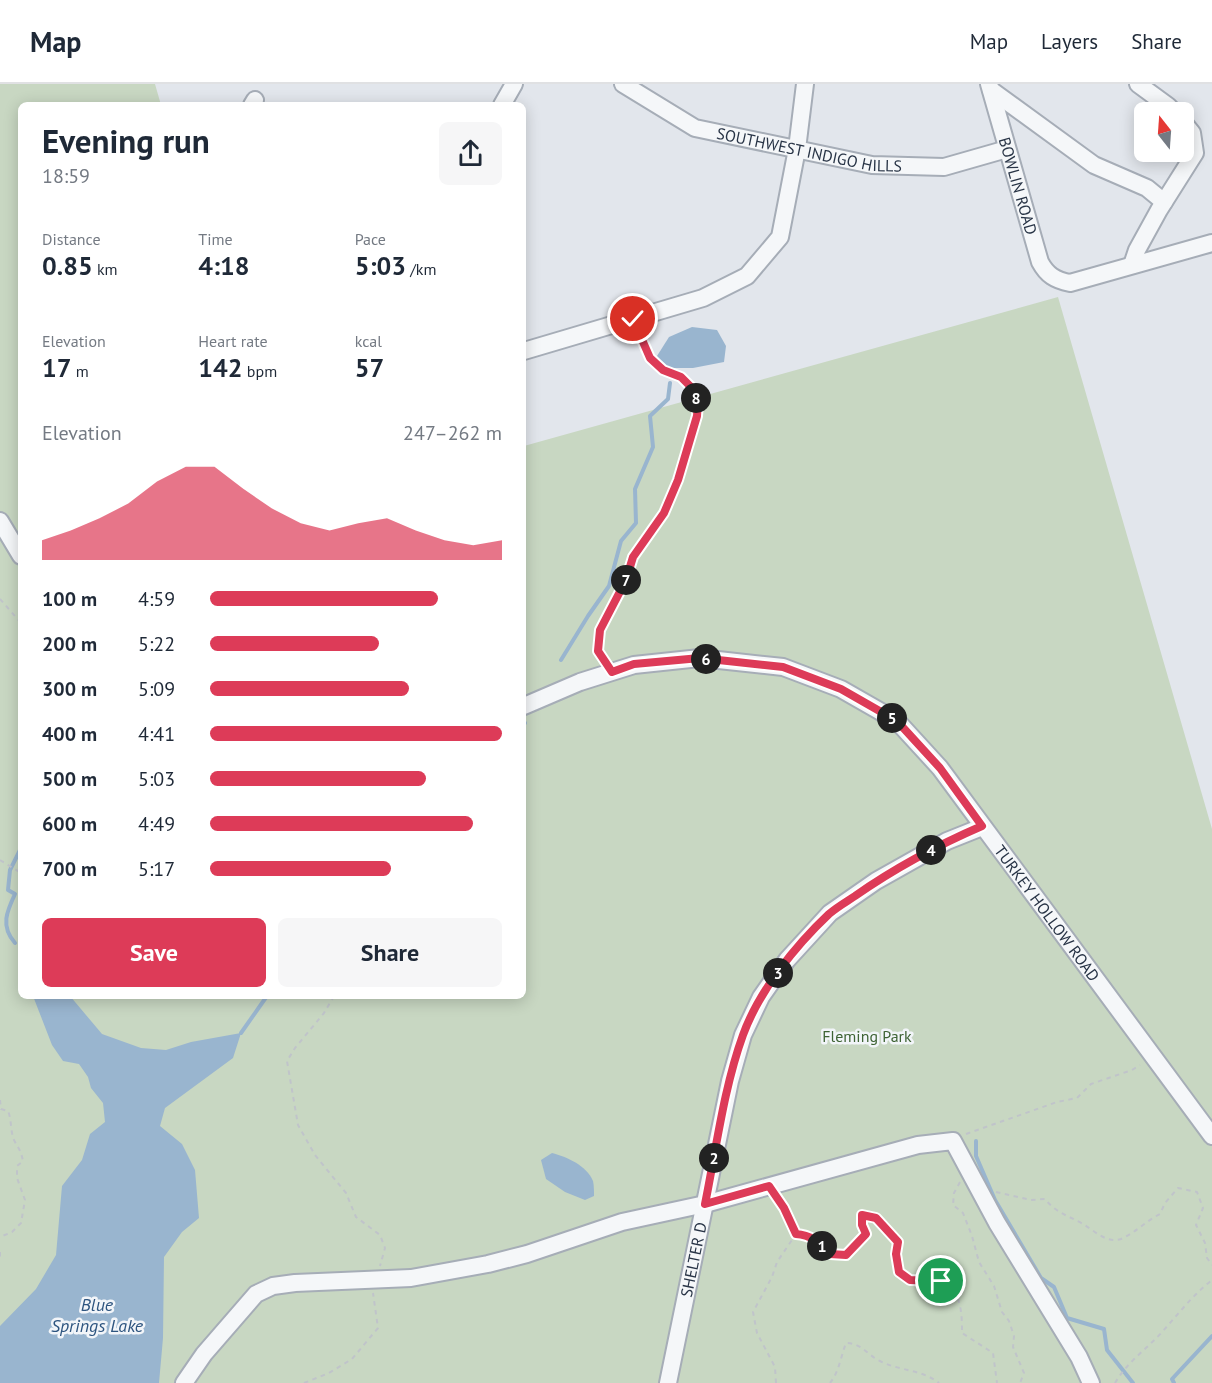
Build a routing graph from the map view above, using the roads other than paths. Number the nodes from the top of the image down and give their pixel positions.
1 (514, 84) edge
2 (623, 84) edge
3 (805, 84) edge
4 (1138, 84) edge
5 (990, 87) edge
6 (504, 102) edge
7 (1161, 102) edge
8 (797, 149) junction
9 (1007, 149) junction
10 (1189, 162) edge
11 (1164, 202) junction
12 (1212, 243) edge
13 (1132, 266) junction
14 (526, 350) edge
15 (0, 521) edge
16 (18, 551) edge
17 (526, 704) edge
18 (982, 826) junction
19 (1212, 1136) edge
20 (705, 1204) junction
21 (184, 1383) edge
22 (668, 1383) edge
23 (1091, 1383) edge

1 - 6 street
2 - 8 street, SOUTHWEST INDIGO HILLS
3 - 8 street
4 - 7 street
5 - 9 street, BOWLIN ROAD
5 - 11 street
8 - 9 street, SOUTHWEST INDIGO HILLS
8 - 14 street
9 - 13 street, BOWLIN ROAD
10 - 11 street
11 - 13 street
12 - 13 street
15 - 16 street
17 - 18 street, TURKEY HOLLOW ROAD
18 - 19 street, TURKEY HOLLOW ROAD
18 - 20 street, SHELTER D
20 - 21 street
20 - 22 street, SHELTER D
20 - 23 street

